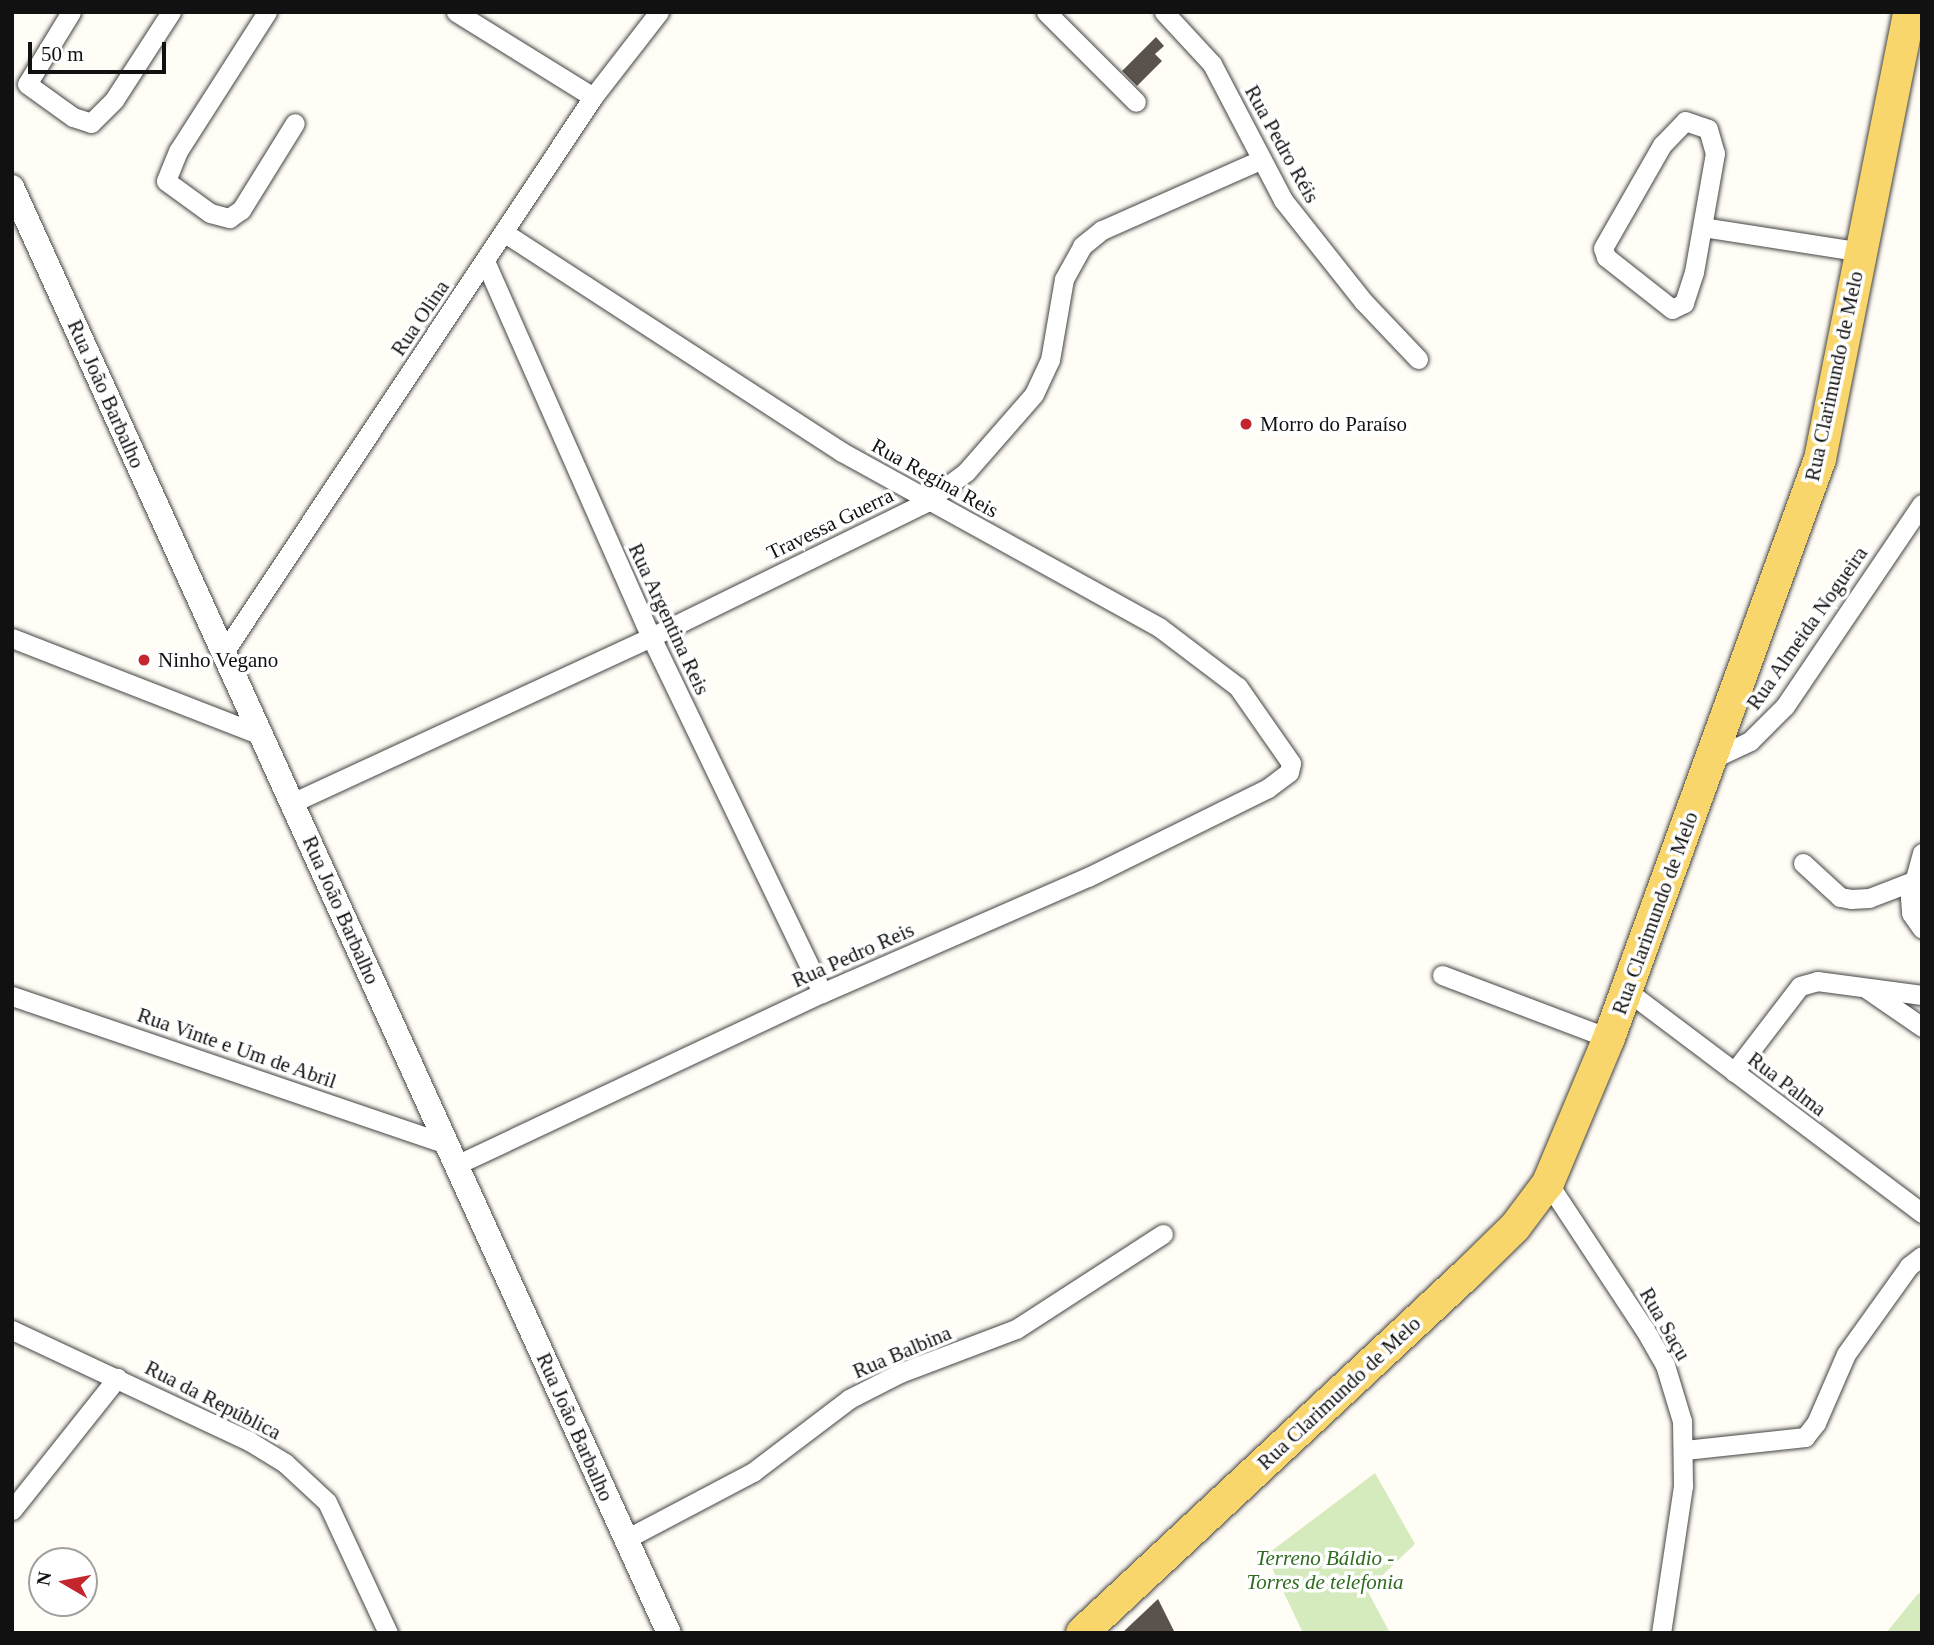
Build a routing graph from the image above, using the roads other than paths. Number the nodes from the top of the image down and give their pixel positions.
1 (71, 12) edge
2 (170, 12) edge
3 (267, 12) edge
4 (456, 12) edge
5 (659, 12) edge
6 (1046, 12) edge
7 (1164, 12) edge
8 (1912, 21) edge
9 (20, 80) edge
10 (593, 97) junction
11 (1136, 102) dead end
12 (295, 123) dead end
13 (1260, 160) junction
14 (12, 187) edge
15 (1703, 227) junction
16 (505, 233) junction
17 (1862, 252) junction
18 (485, 261) junction
19 (1418, 359) dead end
20 (926, 502) junction
21 (1922, 504) edge
22 (651, 637) junction
23 (12, 638) edge
24 (224, 652) junction
25 (261, 735) junction
26 (1712, 759) junction
27 (1268, 788) joint
28 (292, 803) junction
29 (1922, 853) edge
30 (1802, 863) dead end
31 (1911, 882) junction
32 (1922, 929) edge
33 (1442, 975) dead end
34 (1867, 989) junction
35 (1626, 990) junction
36 (822, 993) junction
37 (1922, 995) edge
38 (12, 996) edge
39 (1922, 1027) edge
40 (1609, 1038) junction
41 (1734, 1072) junction
42 (451, 1154) junction
43 (1548, 1183) junction
44 (1922, 1213) edge
45 (1163, 1234) dead end
46 (1922, 1256) edge
47 (12, 1330) edge
48 (117, 1378) junction
49 (1685, 1450) junction
50 (12, 1510) edge
51 (626, 1539) junction
52 (388, 1633) edge
53 (669, 1633) edge
54 (1082, 1633) edge
55 (1661, 1633) edge

1 - 9 street
2 - 9 street
3 - 12 street
4 - 10 street
5 - 10 street, Rua Olina
6 - 11 street
7 - 13 street, Rua Pedro Réis
8 - 17 main road, Rua Clarimundo de Melo
10 - 16 street, Rua Olina
13 - 19 street, Rua Pedro Réis
13 - 20 street, Travessa Guerra
14 - 24 street, Rua João Barbalho
15 - 15 street
15 - 17 street
16 - 18 street, Rua Olina
16 - 20 street, Rua Regina Reis
17 - 26 main road, Rua Clarimundo de Melo
18 - 22 street, Rua Argentina Reis
18 - 24 street, Rua Olina
20 - 22 street, Travessa Guerra
20 - 27 street, Rua Regina Reis
21 - 26 street, Rua Almeida Nogueira
22 - 28 street, Travessa Guerra
22 - 36 street, Rua Argentina Reis
23 - 25 street
24 - 25 street, Rua João Barbalho
25 - 28 street, Rua João Barbalho
26 - 35 main road, Rua Clarimundo de Melo
27 - 36 street, Rua Pedro Reis
28 - 42 street, Rua João Barbalho
29 - 31 street
30 - 31 street
31 - 32 street
33 - 40 street
34 - 37 street
34 - 39 street
34 - 41 street
35 - 40 main road, Rua Clarimundo de Melo
35 - 41 street, Rua Palma
36 - 42 street, Rua Pedro Reis
38 - 42 street, Rua Vinte e Um de Abril
40 - 43 main road, Rua Clarimundo de Melo
41 - 44 street, Rua Palma
42 - 51 street, Rua João Barbalho
43 - 49 street, Rua Saçu
43 - 54 main road, Rua Clarimundo de Melo
45 - 51 street, Rua Balbina
46 - 49 street
47 - 48 street, Rua da República
48 - 50 street
48 - 52 street, Rua da República
49 - 55 street, Rua Saçu
51 - 53 street, Rua João Barbalho

